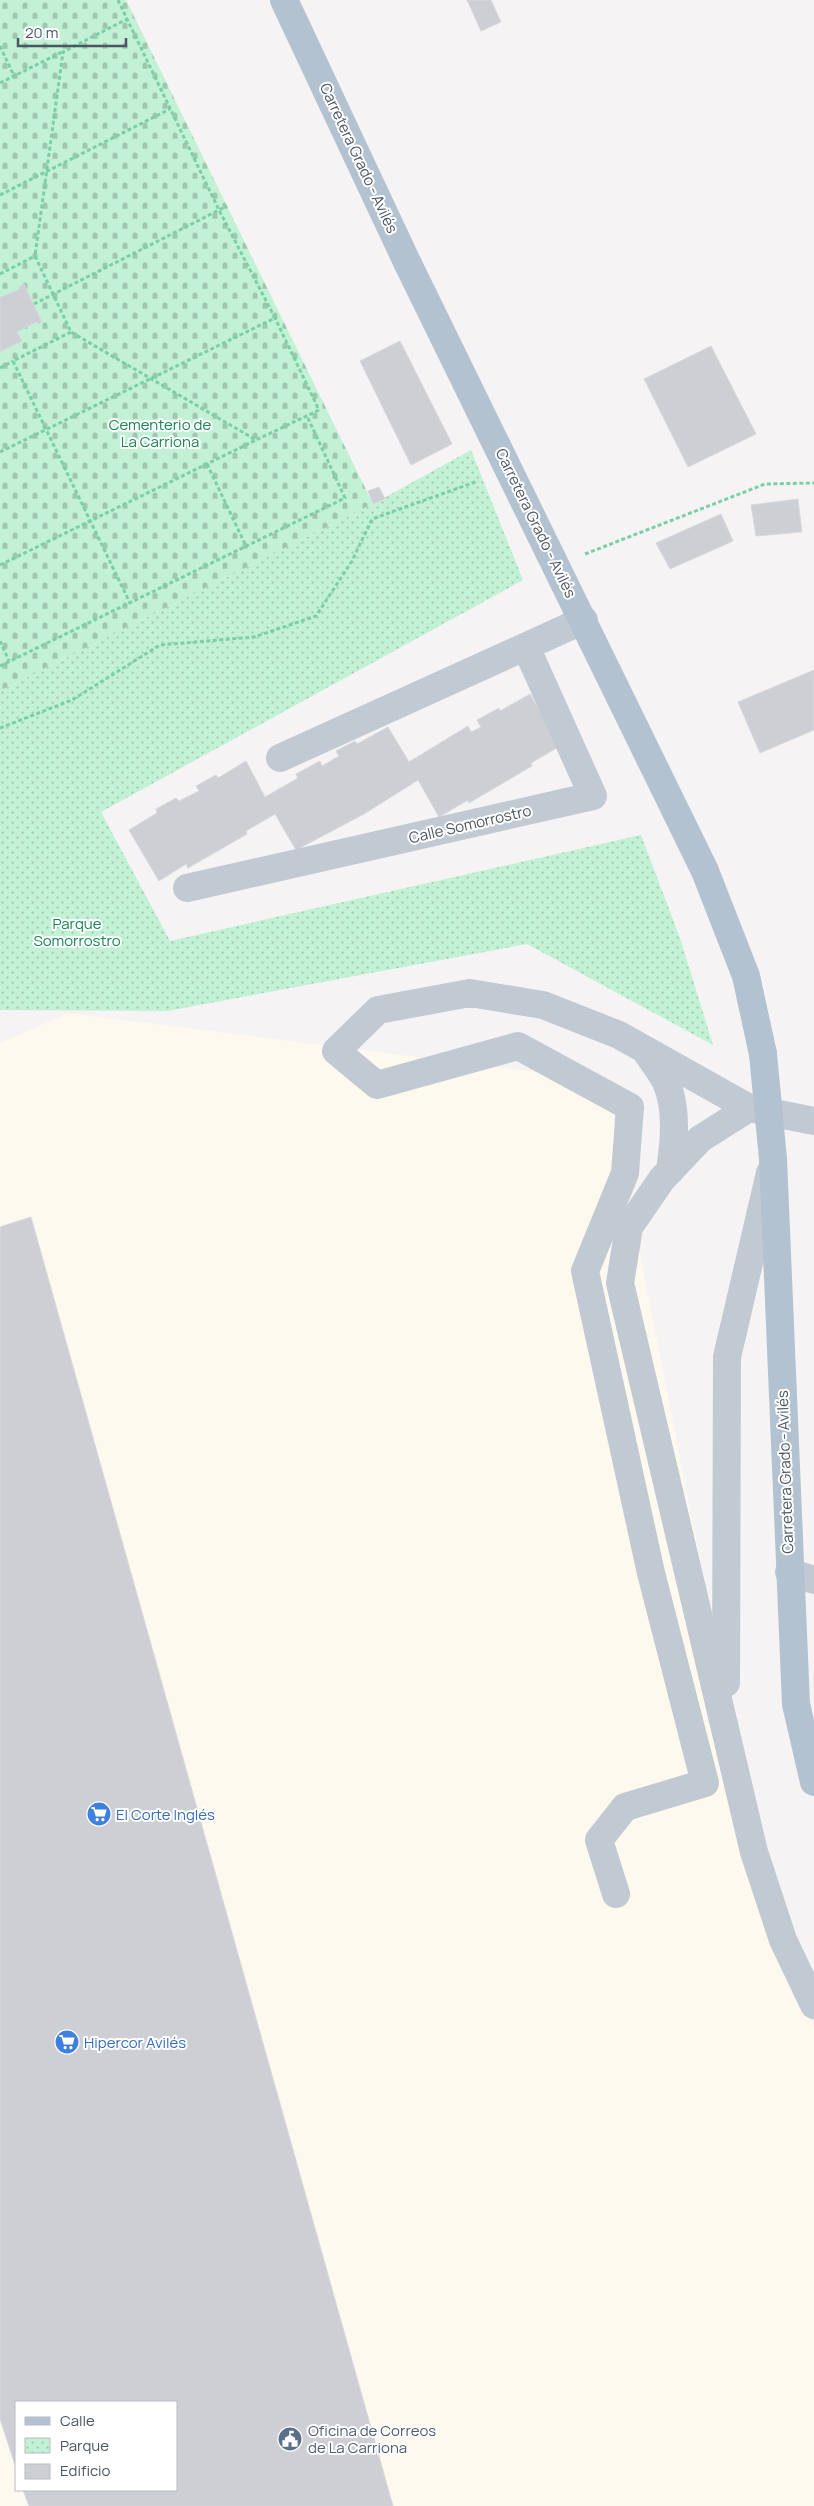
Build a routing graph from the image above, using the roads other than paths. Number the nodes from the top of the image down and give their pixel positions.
1 (284, 0) edge
2 (584, 620) junction
3 (526, 647) junction
4 (280, 758) dead end
5 (187, 888) dead end
6 (645, 1049) junction
7 (749, 1108) junction
8 (814, 1121) edge
9 (773, 1160) junction
10 (670, 1171) junction
11 (802, 1576) edge
12 (726, 1727) junction
13 (814, 1782) edge
14 (616, 1894) dead end
15 (814, 2005) edge

1 - 2 main road, Carretera Grado - Avilés
2 - 3 street
2 - 9 main road, Carretera Grado - Avilés, bridge
3 - 4 street
3 - 5 street, Calle Somorrostro
6 - 7 street
6 - 10 street
6 - 14 street
7 - 8 street
7 - 10 street
9 - 11 main road, Carretera Grado - Avilés
9 - 12 street
10 - 12 street
11 - 13 main road, Carretera Grado - Avilés
12 - 15 street

